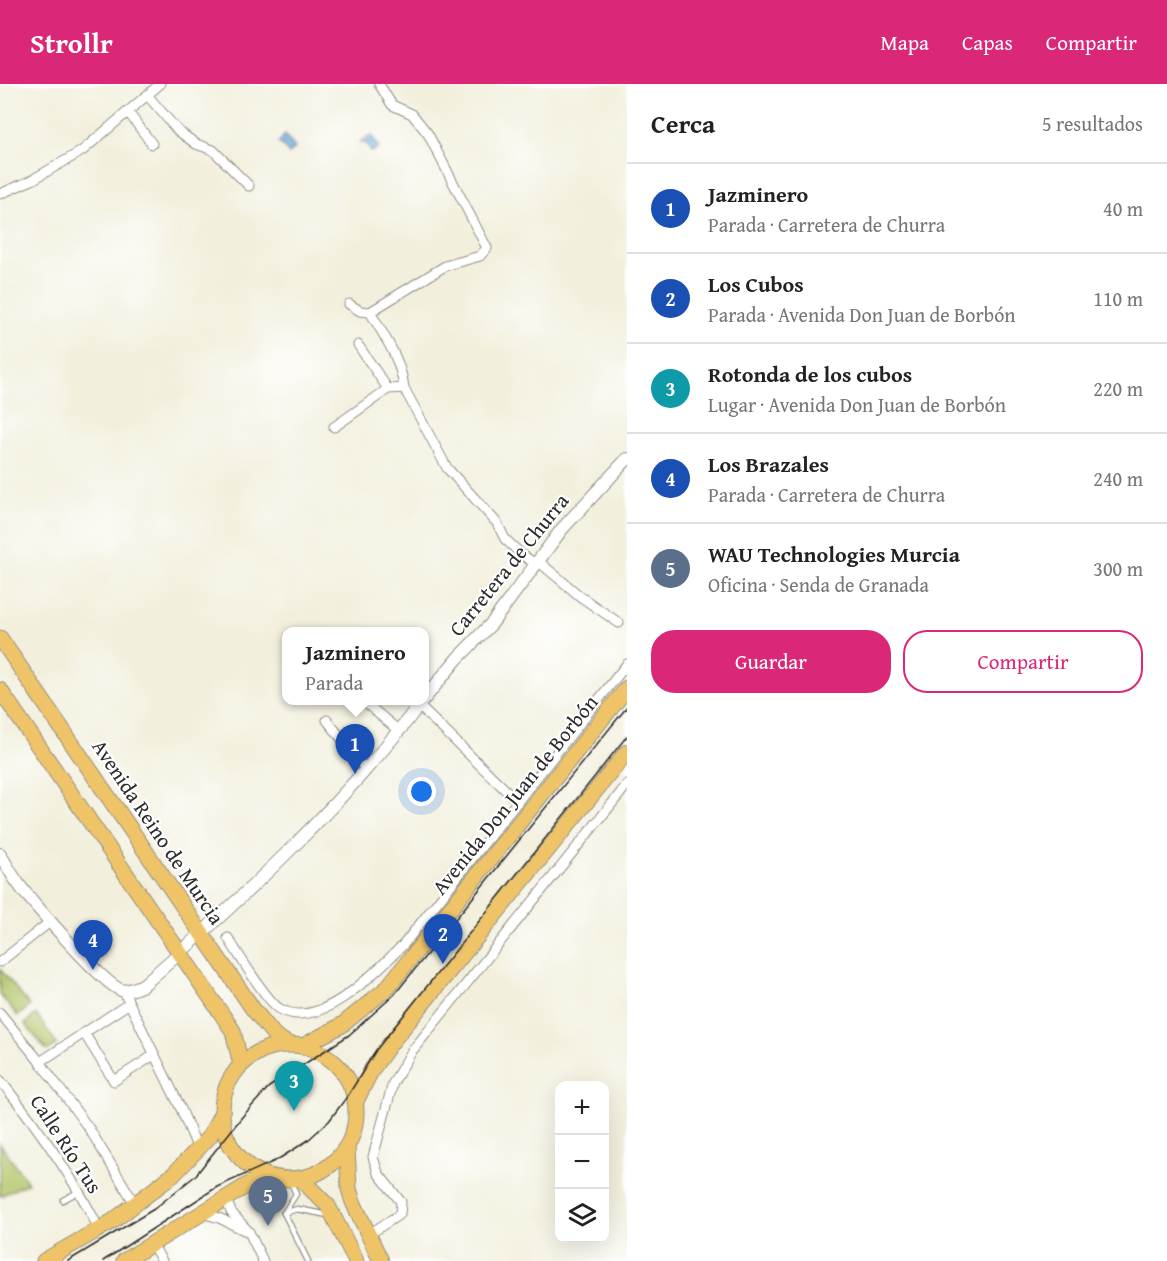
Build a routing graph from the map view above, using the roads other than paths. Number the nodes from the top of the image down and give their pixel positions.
1 (160, 84) edge
2 (379, 84) edge
3 (148, 96) junction
4 (128, 112) junction
5 (152, 144) dead end
6 (249, 186) dead end
7 (0, 194) edge
8 (349, 304) dead end
9 (370, 312) junction
10 (358, 345) dead end
11 (388, 388) junction
12 (404, 388) junction
13 (334, 427) dead end
14 (627, 459) edge
15 (537, 562) junction
16 (619, 623) dead end
17 (0, 638) edge
18 (627, 664) edge
19 (627, 688) edge
20 (0, 690) edge
21 (429, 693) edge
22 (368, 705) edge
23 (420, 705) edge
24 (425, 705) edge
25 (327, 720) dead end
26 (399, 731) junction
27 (627, 752) edge
28 (366, 770) junction
29 (627, 785) edge
30 (518, 802) junction
31 (0, 854) edge
32 (51, 921) junction
33 (202, 934) junction
34 (228, 938) dead end
35 (180, 953) junction
36 (0, 962) edge
37 (123, 990) junction
38 (128, 1004) junction
39 (0, 1013) edge
40 (84, 1033) junction
41 (295, 1045) junction
42 (154, 1055) junction
43 (40, 1062) junction
44 (241, 1065) junction
45 (0, 1080) edge
46 (356, 1101) junction
47 (222, 1112) junction
48 (347, 1147) junction
49 (198, 1149) junction
50 (264, 1175) junction
51 (295, 1180) junction
52 (78, 1192) junction
53 (225, 1199) junction
54 (63, 1200) dead end
55 (135, 1204) junction
56 (200, 1213) junction
57 (284, 1213) junction
58 (334, 1217) junction
59 (99, 1230) junction
60 (249, 1233) junction
61 (368, 1235) junction
62 (152, 1244) junction
63 (44, 1261) edge
64 (124, 1261) edge
65 (162, 1261) edge
66 (263, 1261) edge
67 (308, 1261) edge
68 (356, 1261) edge
69 (381, 1261) edge

1 - 3 street
2 - 9 street
3 - 4 street
3 - 6 street
4 - 5 street
4 - 7 street
8 - 9 street
9 - 12 street
10 - 11 street
11 - 12 street
11 - 13 street
12 - 15 street
14 - 15 street, Carretera de Churra
15 - 16 street
15 - 21 street, Carretera de Churra
17 - 33 main road, Avenida Reino de Murcia
18 - 30 street
19 - 41 main road, Avenida Don Juan de Borbón
20 - 35 main road
22 - 26 street
23 - 26 street, Carretera de Churra
24 - 30 street
25 - 28 street
26 - 28 street, Carretera de Churra
27 - 46 main road
28 - 33 street, Carretera de Churra
29 - 61 street
30 - 34 street
31 - 32 street
32 - 36 street
32 - 37 street
33 - 35 street, Carretera de Churra
33 - 41 main road, Avenida Reino de Murcia
35 - 37 street, Carretera de Churra
35 - 44 main road
37 - 38 street
38 - 40 street
38 - 42 street
39 - 43 street
40 - 42 street
40 - 43 street
41 - 44 main road
41 - 46 main road
42 - 49 street
43 - 55 street
44 - 47 main road
45 - 52 street, Calle Río Tus
46 - 48 main road
47 - 49 main road
47 - 50 main road
48 - 51 main road
48 - 61 main road
49 - 55 main road
50 - 51 main road
50 - 53 main road
51 - 57 lane
51 - 58 main road
52 - 54 lane
52 - 59 street, Calle Río Tus
53 - 56 main road
53 - 60 street
55 - 59 main road
56 - 60 street
56 - 62 main road
57 - 58 lane
57 - 67 lane
58 - 68 main road
59 - 63 main road
60 - 66 street
61 - 69 main road
62 - 64 main road
62 - 65 street

